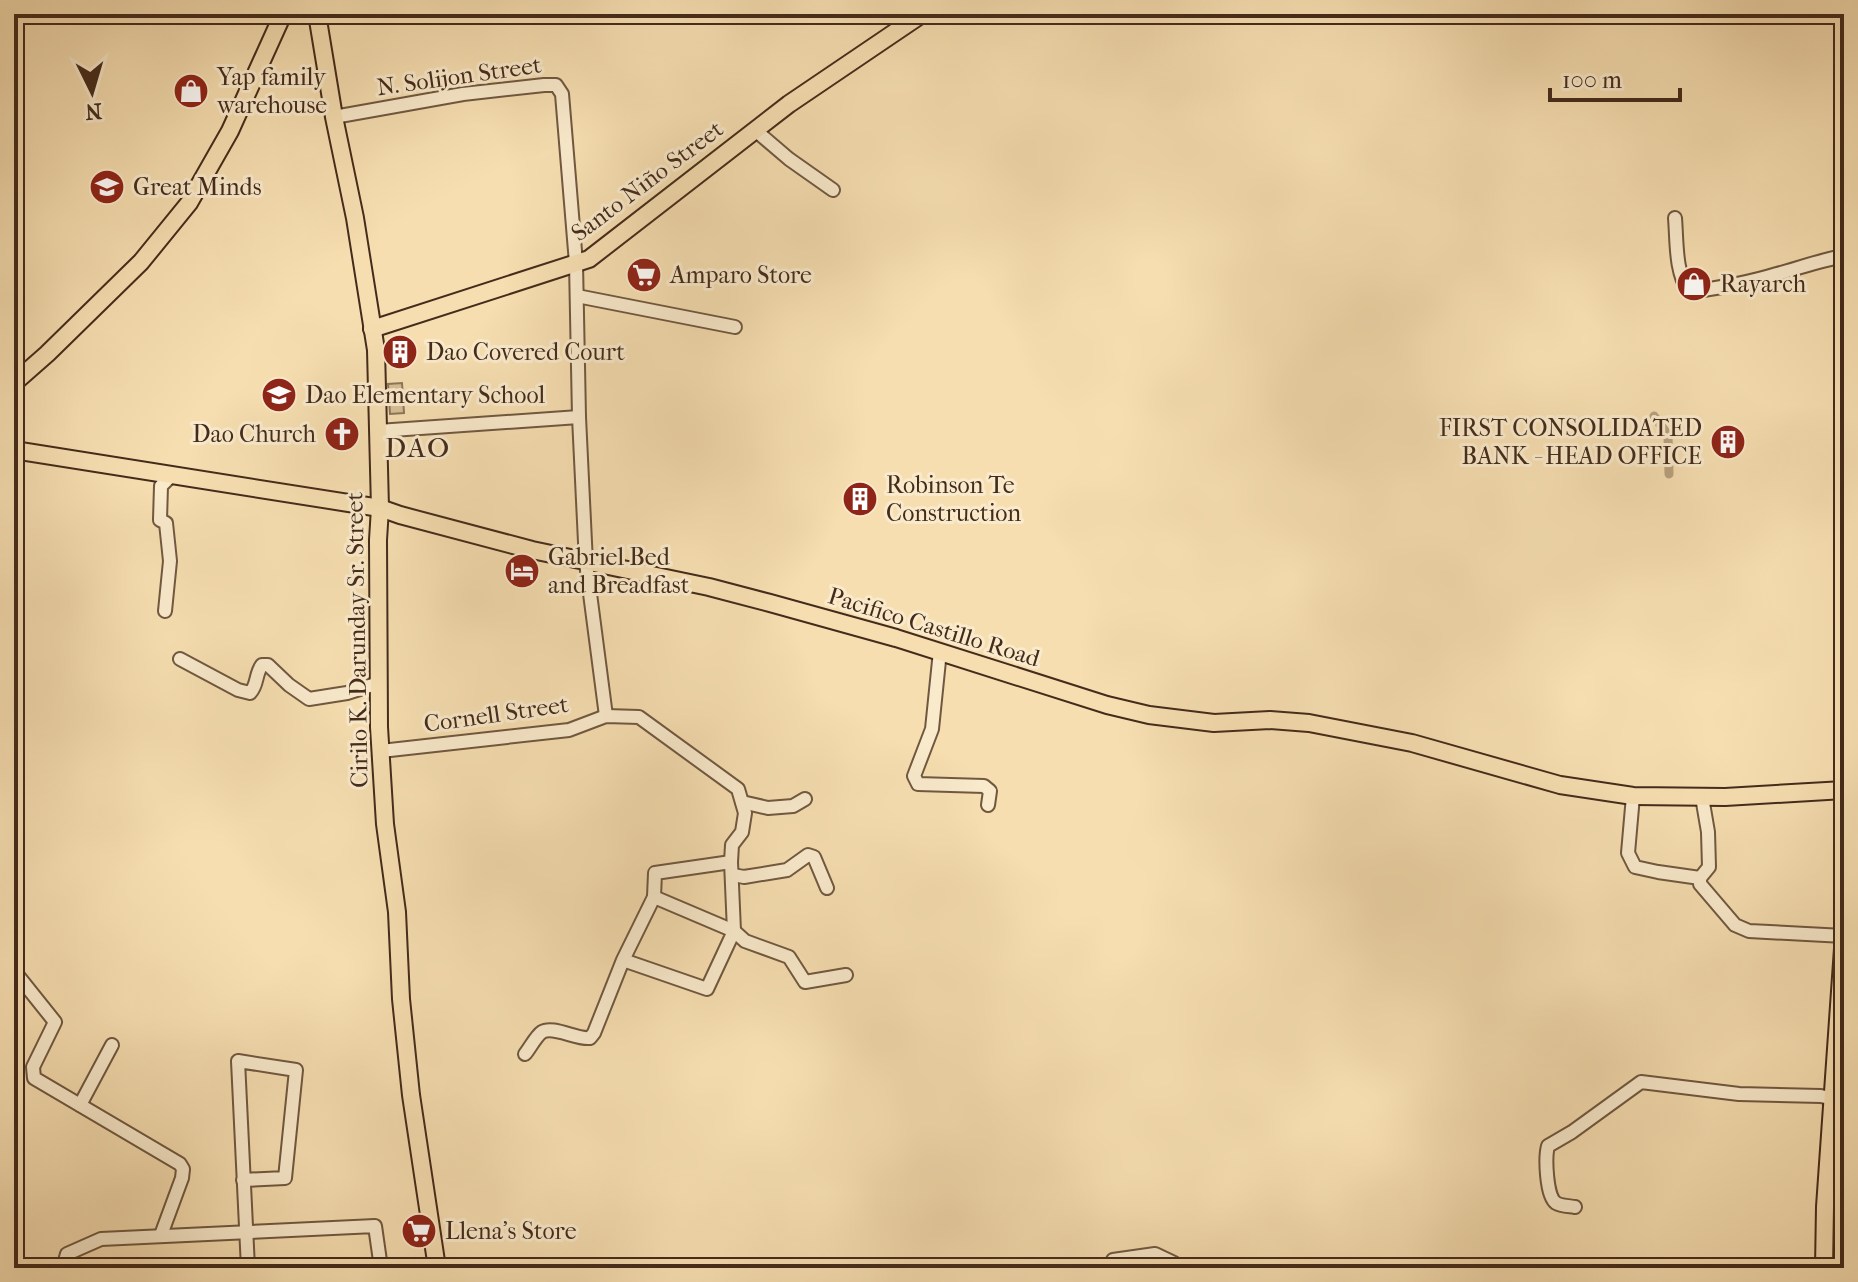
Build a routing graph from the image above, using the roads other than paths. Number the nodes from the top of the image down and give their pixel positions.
1 (283, 14) edge
2 (317, 14) edge
3 (922, 14) edge
4 (334, 117) junction
5 (755, 130) junction
6 (833, 190) dead end
7 (1675, 218) dead end
8 (1844, 256) edge
9 (576, 263) junction
10 (577, 296) junction
11 (735, 327) dead end
12 (372, 329) junction
13 (14, 383) edge
14 (579, 417) junction
15 (378, 431) junction
16 (14, 450) edge
17 (173, 474) junction
18 (380, 508) junction
19 (586, 563) junction
20 (165, 611) dead end
21 (940, 651) junction
22 (180, 659) dead end
23 (379, 683) junction
24 (606, 716) junction
25 (381, 751) junction
26 (1844, 790) edge
27 (1633, 796) junction
28 (1702, 797) junction
29 (805, 799) dead end
30 (742, 802) junction
31 (988, 805) dead end
32 (732, 868) junction
33 (1700, 878) junction
34 (827, 888) dead end
35 (654, 897) junction
36 (734, 931) junction
37 (1844, 935) edge
38 (623, 960) junction
39 (846, 975) dead end
40 (19, 977) dead end
41 (1842, 1004) edge
42 (112, 1045) dead end
43 (525, 1054) dead end
44 (1833, 1099) junction
45 (80, 1105) junction
46 (243, 1180) junction
47 (1835, 1183) edge
48 (1575, 1207) dead end
49 (246, 1233) junction
50 (161, 1235) junction
51 (63, 1268) edge
52 (248, 1268) edge
53 (381, 1268) edge
54 (437, 1268) edge
55 (1109, 1268) edge
56 (1175, 1268) edge
57 (1824, 1268) edge

1 - 13 main road
2 - 4 main road, Cirilo K. Darunday Sr. Street
3 - 5 main road, Santo Niño Street
4 - 9 street, N. Solijon Street
4 - 12 main road, Cirilo K. Darunday Sr. Street
5 - 6 street
5 - 9 main road, Santo Niño Street
7 - 8 street
9 - 10 street, Cornell Street
9 - 12 main road, Santo Niño Street
10 - 11 street
10 - 14 street, Cornell Street
12 - 15 main road, Cirilo K. Darunday Sr. Street
14 - 15 street
14 - 19 street, Cornell Street
15 - 18 main road, Cirilo K. Darunday Sr. Street
16 - 17 main road, Pacifico Castillo Road
17 - 18 main road, Pacifico Castillo Road
17 - 20 street
18 - 19 main road, Pacifico Castillo Road
18 - 23 main road, Cirilo K. Darunday Sr. Street
19 - 21 main road, Pacifico Castillo Road
19 - 24 street, Cornell Street
21 - 27 main road, Pacifico Castillo Road
21 - 31 street
22 - 23 street
23 - 25 main road, Cirilo K. Darunday Sr. Street
24 - 25 street, Cornell Street
24 - 30 street
25 - 54 main road, Cirilo K. Darunday Sr. Street
26 - 28 main road, Pacifico Castillo Road
27 - 28 main road, Pacifico Castillo Road
27 - 33 street
28 - 33 street
29 - 30 street
30 - 32 street
32 - 34 street
32 - 35 street
32 - 36 street
33 - 37 street
35 - 36 street
35 - 38 street
36 - 38 street
36 - 39 street
37 - 41 main road
38 - 43 street
40 - 45 street
41 - 44 main road
42 - 45 street
44 - 47 main road
44 - 48 street
45 - 50 street
46 - 46 street
46 - 49 street
47 - 57 main road
49 - 50 street
49 - 52 street
49 - 53 street
50 - 51 street
55 - 56 street

